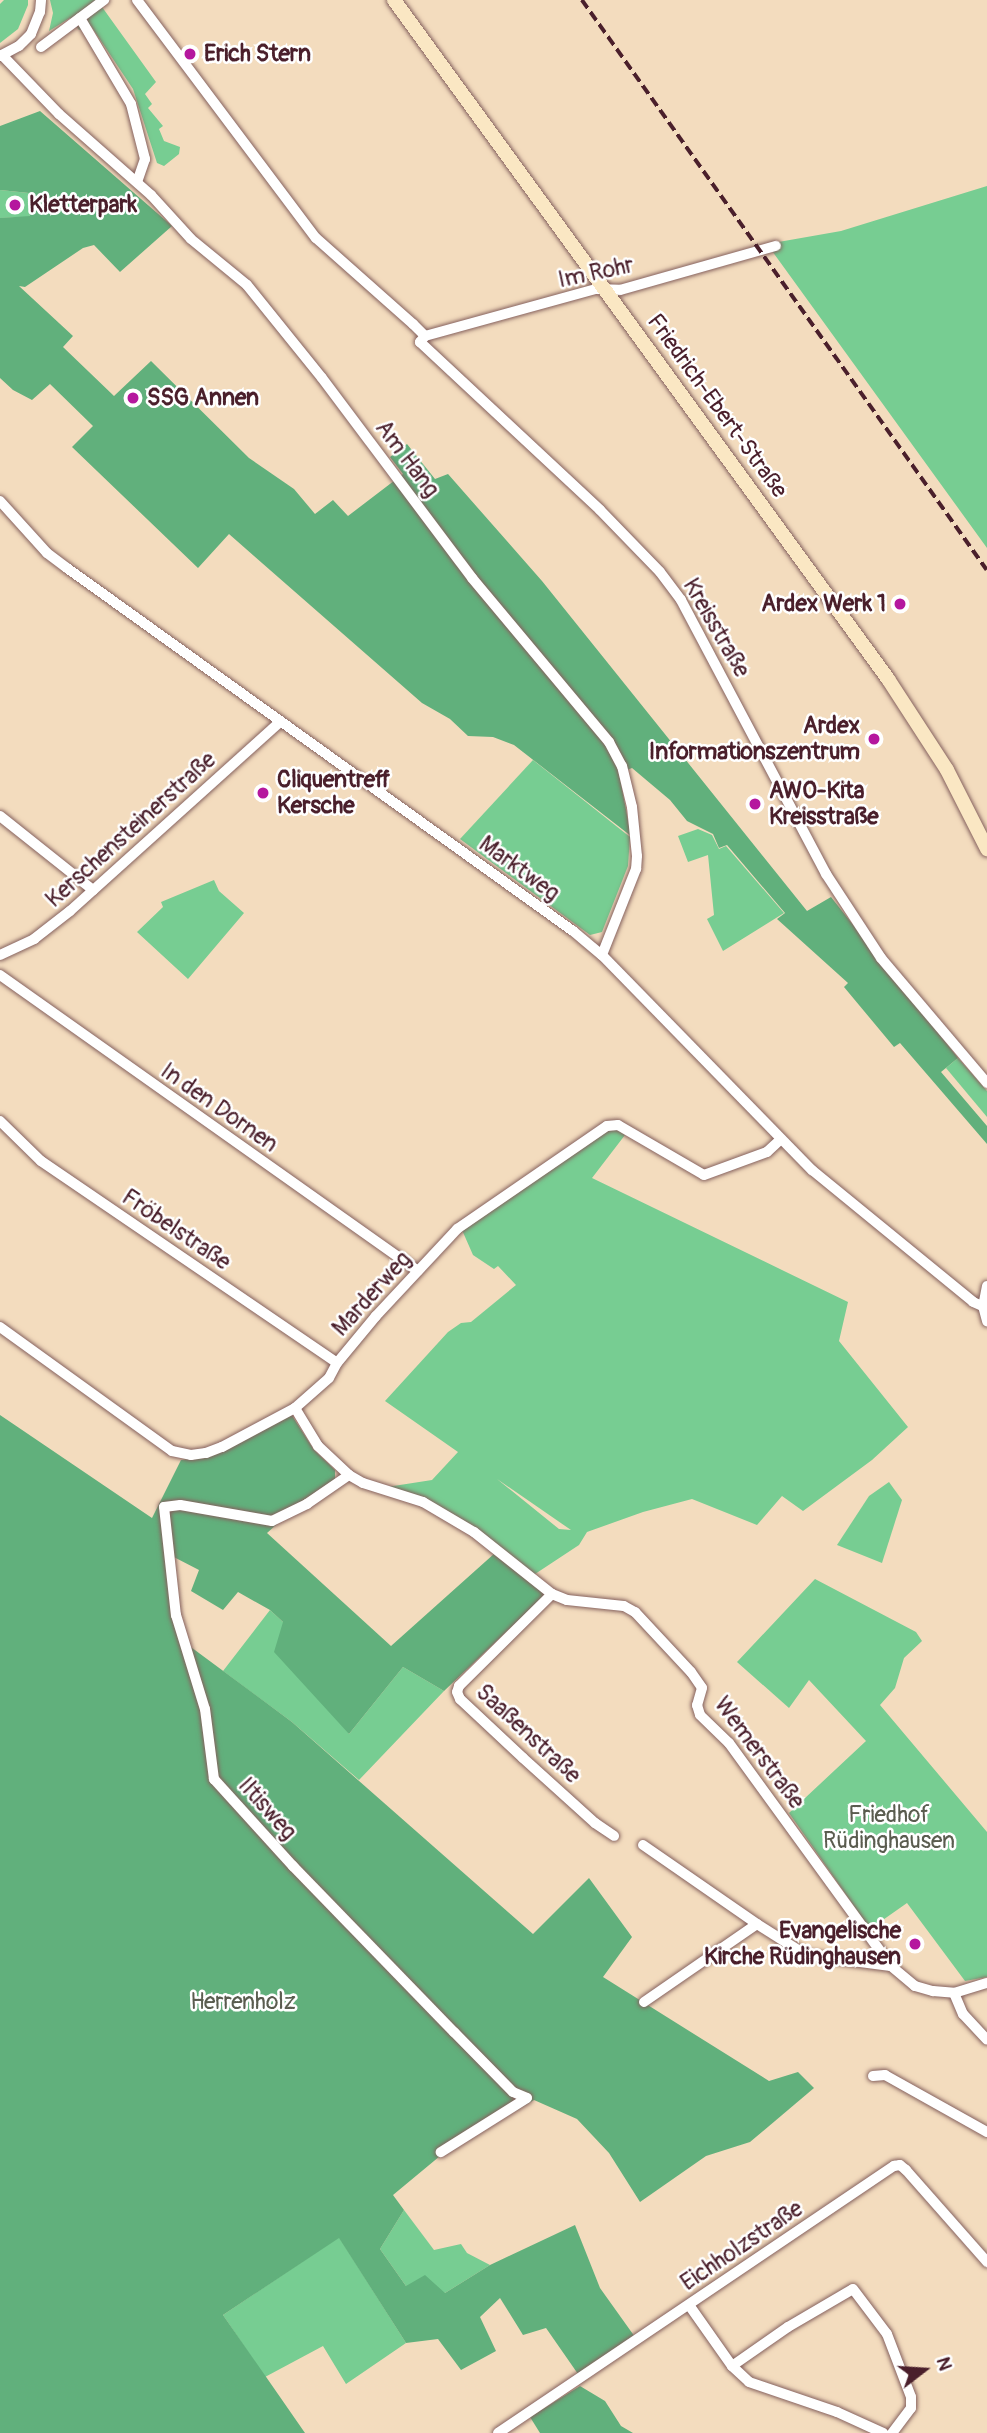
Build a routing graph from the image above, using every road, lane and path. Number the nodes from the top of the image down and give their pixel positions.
1 (41, 0) edge
2 (104, 0) edge
3 (137, 0) edge
4 (394, 0) edge
5 (80, 18) junction
6 (41, 47) dead end
7 (1, 55) edge
8 (137, 182) junction
9 (776, 246) dead end
10 (605, 290) junction
11 (425, 336) junction
12 (0, 501) edge
13 (280, 722) junction
14 (0, 816) edge
15 (987, 849) edge
16 (93, 890) junction
17 (0, 955) edge
18 (602, 955) junction
19 (0, 975) edge
20 (987, 1083) edge
21 (0, 1121) edge
22 (781, 1139) junction
23 (418, 1271) junction
24 (987, 1286) edge
25 (985, 1307) edge
26 (987, 1321) edge
27 (0, 1327) edge
28 (337, 1363) junction
29 (295, 1408) junction
30 (349, 1475) junction
31 (552, 1594) junction
32 (614, 1836) dead end
33 (643, 1845) dead end
34 (757, 1924) junction
35 (891, 1966) junction
36 (987, 1983) edge
37 (954, 1993) junction
38 (644, 2002) dead end
39 (987, 2040) edge
40 (873, 2076) dead end
41 (987, 2132) edge
42 (441, 2151) dead end
43 (987, 2262) edge
44 (689, 2305) junction
45 (732, 2367) junction
46 (498, 2433) edge
47 (883, 2433) edge
48 (892, 2433) edge

1 - 7 street
2 - 5 street
3 - 11 street, Kreisstraße
4 - 10 street, Friedrich-Ebert-Straße
5 - 6 street
5 - 8 street
7 - 8 street, Am Hang
8 - 18 street, Am Hang
9 - 10 street, Im Rohr
10 - 11 street, Im Rohr
10 - 15 street, Friedrich-Ebert-Straße
11 - 20 street, Kreisstraße
12 - 13 street, Marktweg
13 - 16 street, Kerschensteinerstraße
13 - 18 street, Marktweg
14 - 16 street
16 - 17 street, Kerschensteinerstraße
18 - 22 street, Marktweg
19 - 23 street, In den Dornen
21 - 28 street, Fröbelstraße
22 - 23 street, Marderweg
22 - 25 street, Marktweg
23 - 28 street, Marderweg
24 - 25 street
25 - 26 street
27 - 29 street, Marderweg
28 - 29 street, Marderweg
29 - 30 street, Wemerstraße
30 - 31 street, Wemerstraße
30 - 42 street, Iltisweg
31 - 32 street, Saaßenstraße
31 - 35 street, Wemerstraße
33 - 34 street
34 - 35 street
34 - 38 street
35 - 37 street, Wemerstraße
36 - 37 street, Wemerstraße
37 - 39 street
40 - 41 street
43 - 44 street, Eichholzstraße
44 - 45 street
44 - 46 street, Eichholzstraße
45 - 47 street
45 - 48 street

